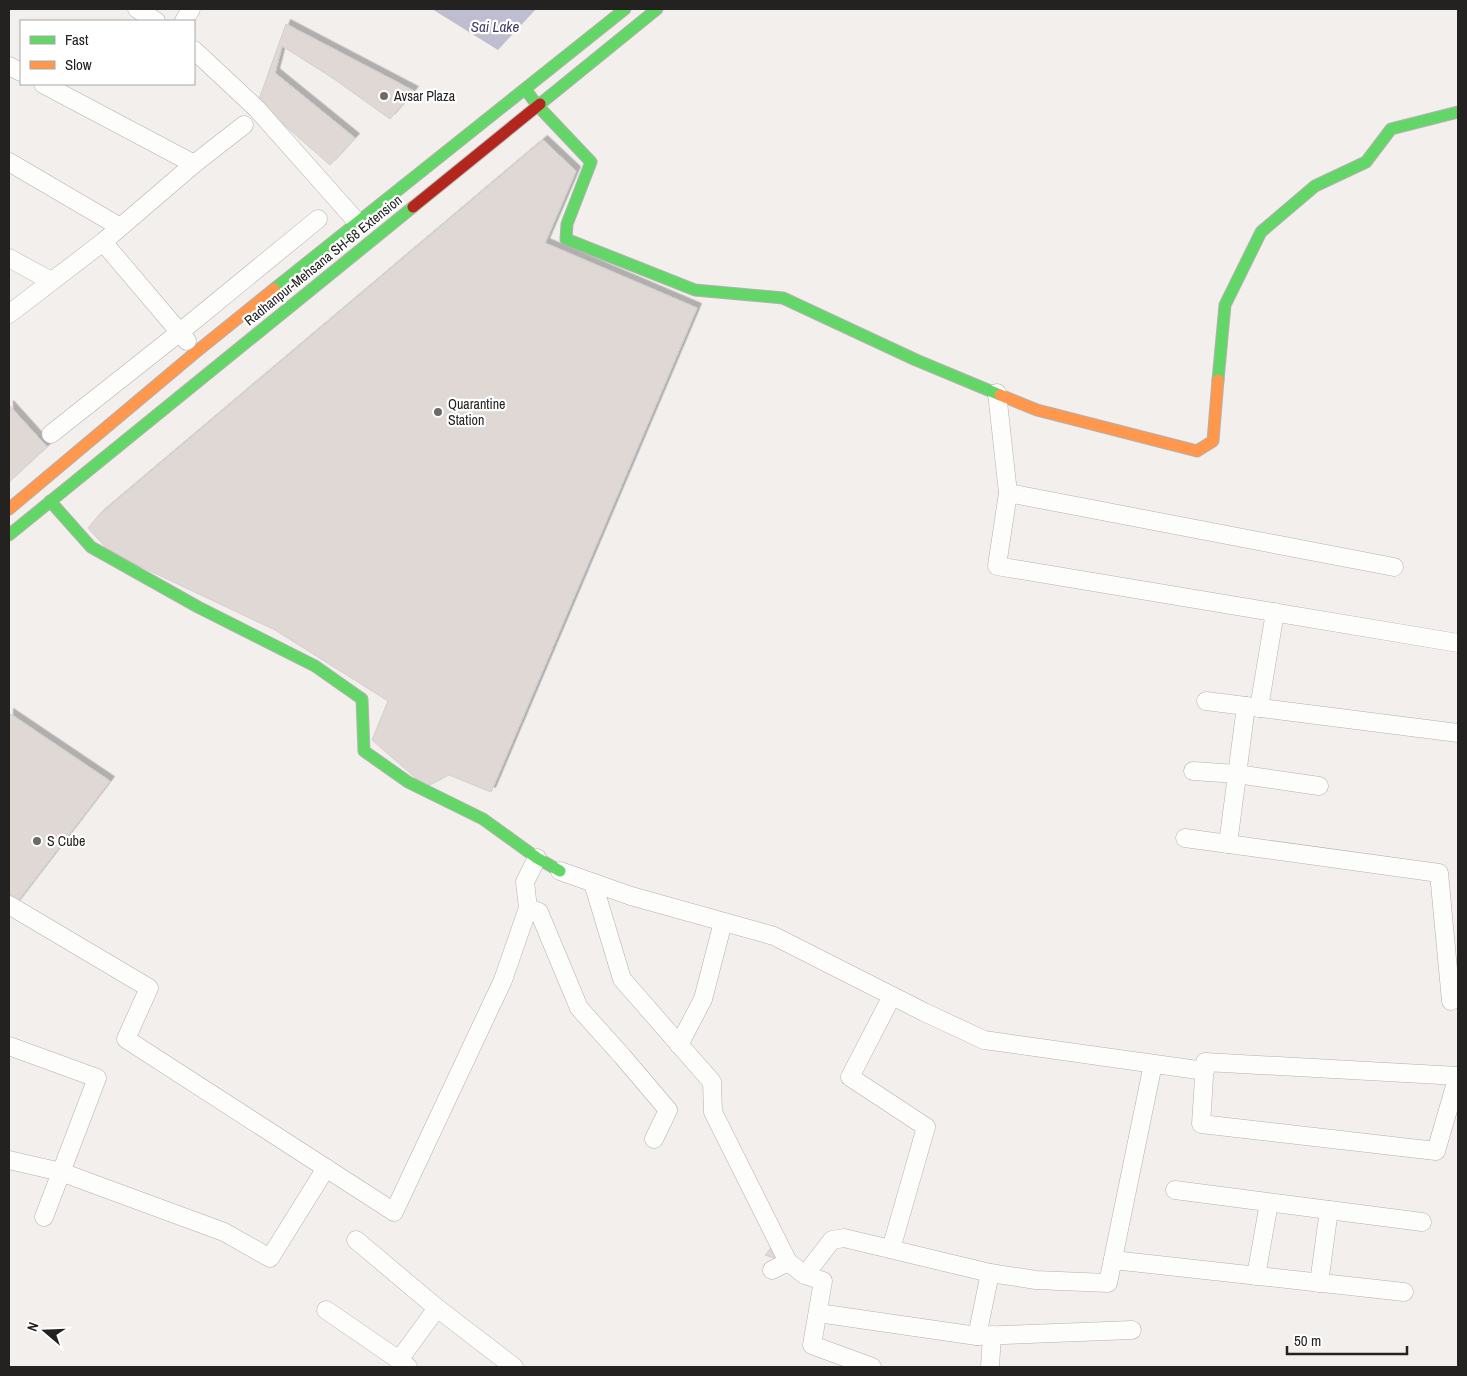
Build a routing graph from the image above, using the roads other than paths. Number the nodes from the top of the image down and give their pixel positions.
1 (138, 9) edge
2 (191, 9) edge
3 (625, 9) edge
4 (657, 9) edge
5 (154, 20) edge
6 (185, 20) edge
7 (195, 51) edge
8 (45, 85) edge
9 (524, 89) junction
10 (537, 105) junction
11 (1458, 112) edge
12 (244, 125) dead end
13 (9, 162) edge
14 (194, 164) junction
15 (318, 218) dead end
16 (358, 223) junction
17 (120, 227) junction
18 (103, 242) junction
19 (9, 258) edge
20 (51, 282) junction
21 (9, 314) edge
22 (180, 332) junction
23 (196, 352) junction
24 (212, 370) junction
25 (997, 393) junction
26 (51, 434) dead end
27 (1008, 493) junction
28 (50, 502) junction
29 (9, 509) edge
30 (9, 535) edge
31 (1394, 567) dead end
32 (1275, 612) junction
33 (1458, 643) edge
34 (1206, 701) dead end
35 (1253, 707) junction
36 (1458, 733) edge
37 (1192, 771) dead end
38 (1237, 774) junction
39 (1318, 786) dead end
40 (1185, 838) dead end
41 (1228, 844) junction
42 (537, 858) junction
43 (560, 870) joint
44 (593, 884) junction
45 (9, 905) edge
46 (528, 908) junction
47 (723, 922) junction
48 (892, 996) junction
49 (1451, 1001) dead end
50 (679, 1045) junction
51 (9, 1046) edge
52 (1153, 1064) junction
53 (1205, 1071) junction
54 (1458, 1076) edge
55 (654, 1139) dead end
56 (9, 1160) edge
57 (326, 1168) junction
58 (61, 1172) junction
59 (1175, 1190) dead end
60 (1269, 1203) junction
61 (1328, 1210) junction
62 (44, 1216) dead end
63 (1422, 1222) dead end
64 (356, 1240) dead end
65 (892, 1250) junction
66 (1112, 1260) junction
67 (990, 1273) junction
68 (805, 1275) junction
69 (1256, 1276) junction
70 (1318, 1282) junction
71 (1404, 1292) dead end
72 (438, 1308) junction
73 (326, 1310) dead end
74 (818, 1313) junction
75 (1132, 1330) dead end
76 (984, 1335) junction
77 (404, 1363) edge
78 (514, 1367) edge
79 (872, 1367) edge
80 (990, 1367) edge

1 - 5 street
2 - 6 street
3 - 9 main road
4 - 10 main road, Radhanpur-Mehsana SH-68 Extension
7 - 16 street
8 - 14 street
9 - 10 main road
9 - 16 main road
10 - 24 main road, Radhanpur-Mehsana SH-68 Extension
10 - 25 main road
11 - 25 main road
12 - 14 street
13 - 17 street
14 - 17 street
15 - 22 street
16 - 23 main road
17 - 18 street
18 - 20 street
18 - 22 street
19 - 20 street
20 - 21 street
22 - 23 street
22 - 26 street
23 - 24 street
23 - 29 main road
24 - 28 main road, Radhanpur-Mehsana SH-68 Extension
25 - 27 street
27 - 31 street
27 - 32 street
28 - 30 main road, Radhanpur-Mehsana SH-68 Extension
28 - 42 main road
32 - 33 street
32 - 35 street
34 - 35 street
35 - 36 street
35 - 38 street
37 - 38 street
38 - 39 street
38 - 41 street
40 - 41 street
41 - 49 street
42 - 43 main road
42 - 46 street
43 - 44 street
44 - 47 street
44 - 50 street
45 - 57 street
46 - 55 street
46 - 57 street
47 - 48 street
47 - 50 street
48 - 52 street
48 - 65 street
50 - 68 street
51 - 58 street
52 - 53 street
52 - 66 street
53 - 54 street
53 - 54 street
56 - 58 street
57 - 58 street
58 - 62 street
59 - 60 street
60 - 61 street
60 - 69 street
61 - 63 street
61 - 70 street
64 - 72 street
65 - 67 street
65 - 68 street
66 - 67 street
66 - 69 street
67 - 76 street
68 - 74 street
69 - 70 street
70 - 71 street
72 - 77 street
72 - 78 street
73 - 77 street
74 - 76 street
74 - 79 street
75 - 76 street
76 - 80 street

